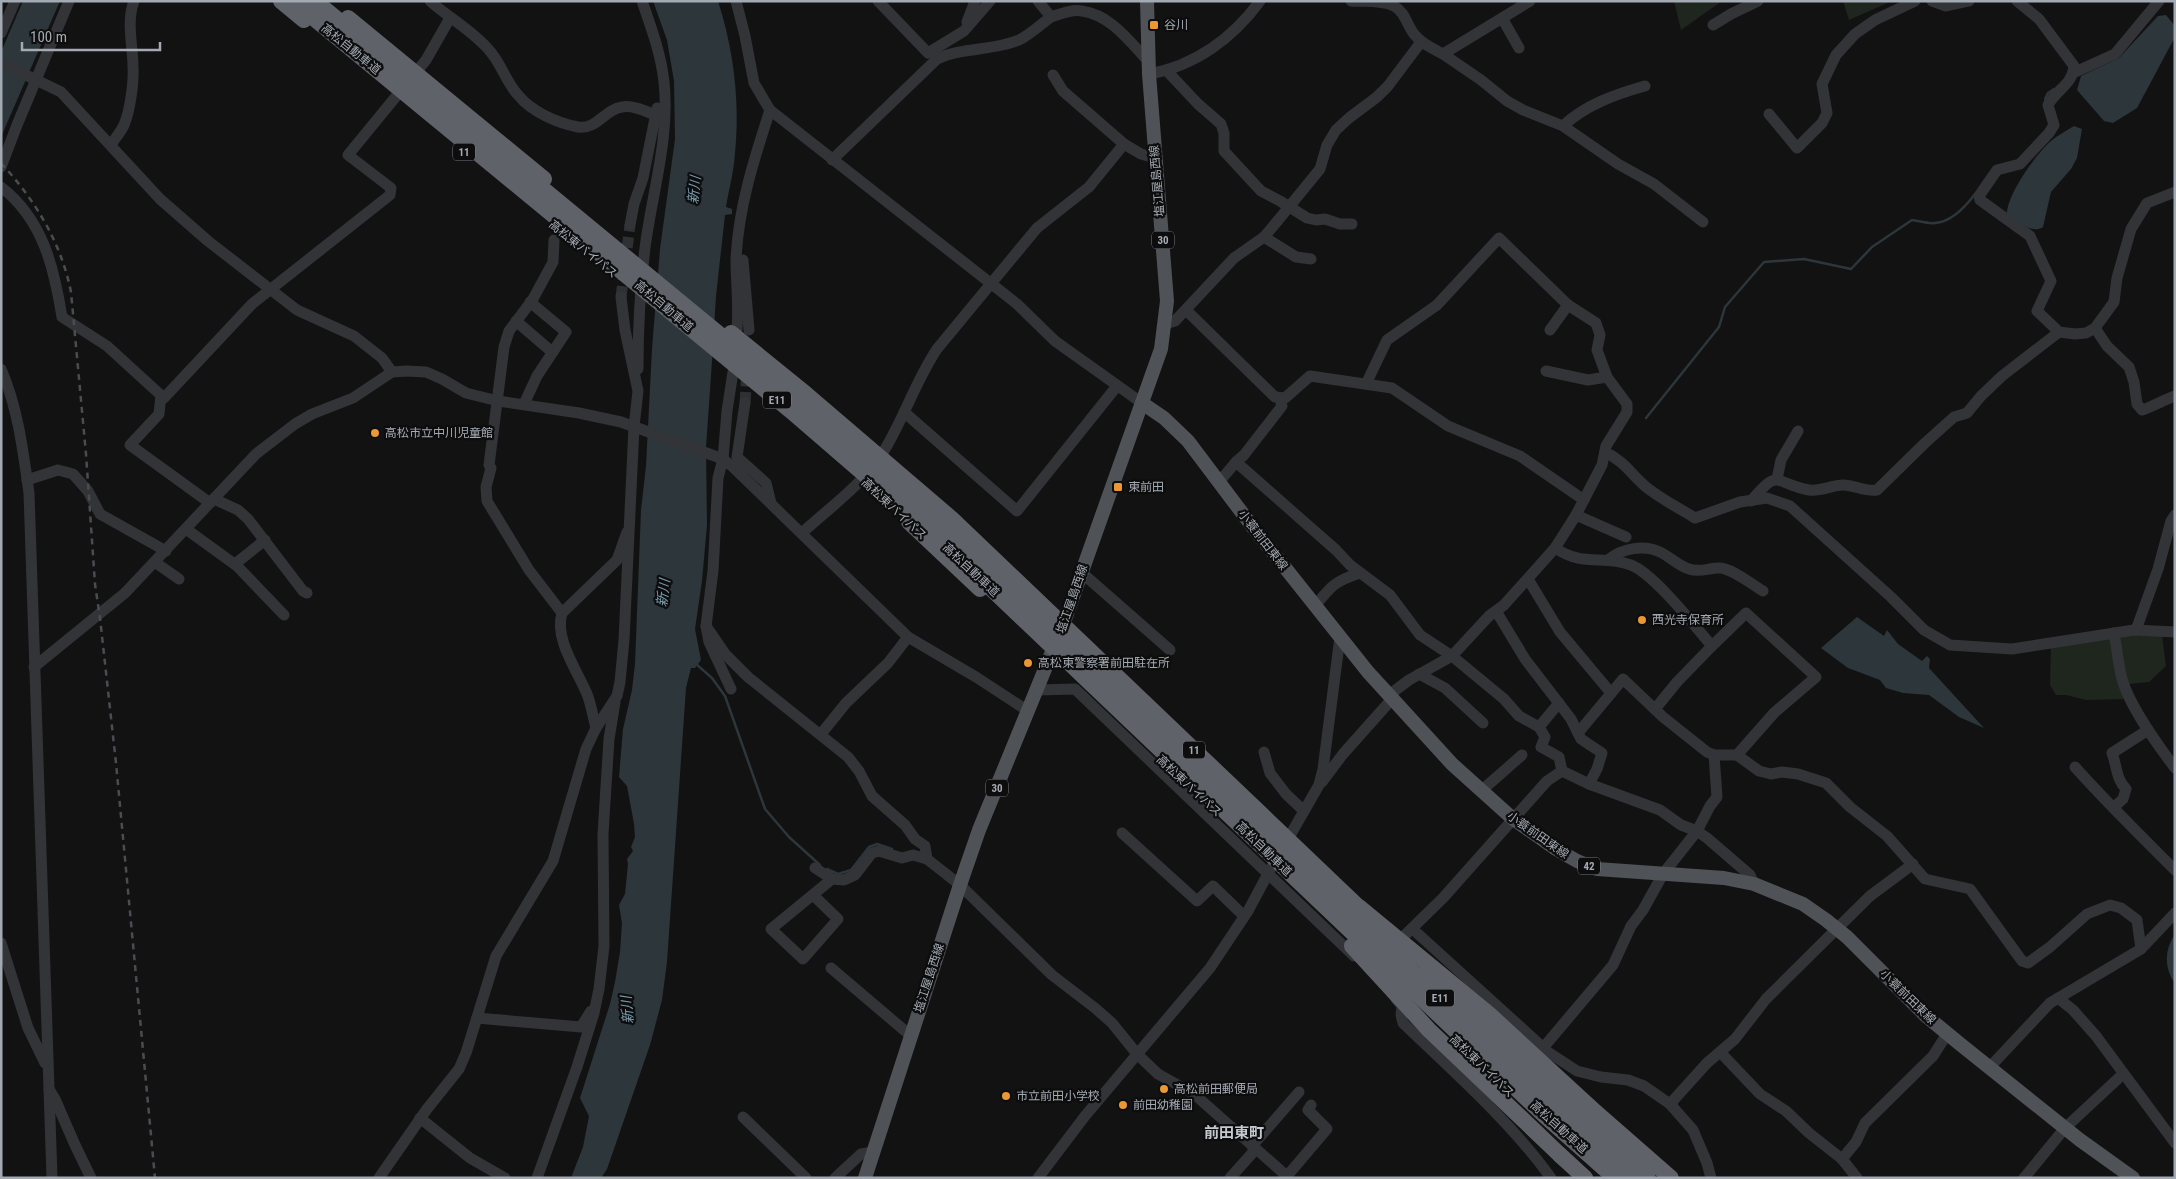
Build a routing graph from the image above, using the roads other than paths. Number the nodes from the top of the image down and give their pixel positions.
1 (15, 1) edge
2 (134, 1) edge
3 (281, 1) edge
4 (293, 1) edge
5 (314, 1) edge
6 (327, 1) edge
7 (430, 1) edge
8 (642, 1) edge
9 (736, 1) edge
10 (878, 1) edge
11 (975, 1) edge
12 (990, 1) edge
13 (1038, 1) edge
14 (1147, 1) edge
15 (1260, 1) edge
16 (1351, 1) edge
17 (1530, 1) edge
18 (1758, 1) edge
19 (1915, 1) edge
20 (1932, 1) edge
21 (1969, 1) edge
22 (2017, 1) edge
23 (2159, 1) edge
24 (69, 2) edge
25 (1051, 17) junction
26 (450, 18) junction
27 (1502, 18) junction
28 (1713, 25) dead end
29 (964, 30) junction
30 (1, 33) edge
31 (1421, 42) junction
32 (1519, 48) dead end
33 (1443, 54) junction
34 (937, 59) junction
35 (1, 63) edge
36 (1155, 69) junction
37 (416, 73) junction
38 (1053, 75) dead end
39 (34, 78) junction
40 (2070, 79) junction
41 (664, 82) junction
42 (1645, 86) dead end
43 (396, 96) junction
44 (770, 110) junction
45 (1769, 114) dead end
46 (655, 115) junction
47 (1563, 126) junction
48 (1124, 144) junction
49 (111, 145) junction
50 (1155, 158) junction
51 (832, 160) junction
52 (1, 167) edge
53 (1, 188) edge
54 (2175, 192) edge
55 (1290, 206) junction
56 (1703, 222) dead end
57 (1352, 224) dead end
58 (630, 225) tunnel mouth
59 (1264, 236) junction
60 (554, 240) dead end
61 (1311, 259) dead end
62 (649, 266) junction
63 (991, 284) junction
64 (270, 290) junction
65 (621, 297) tunnel mouth
66 (644, 299) junction
67 (530, 302) junction
68 (1568, 305) junction
69 (1186, 310) junction
70 (516, 321) junction
71 (1165, 324) junction
72 (2095, 328) junction
73 (1550, 330) dead end
74 (2058, 332) junction
75 (739, 333) junction
76 (552, 352) junction
77 (729, 368) junction
78 (1, 369) edge
79 (1546, 371) dead end
80 (392, 372) junction
81 (1607, 377) junction
82 (1368, 379) junction
83 (1117, 386) junction
84 (638, 391) junction
85 (161, 395) junction
86 (2175, 396) edge
87 (1280, 399) junction
88 (498, 400) junction
89 (1142, 402) junction
90 (524, 404) junction
91 (745, 404) tunnel mouth
92 (904, 412) junction
93 (637, 427) junction
94 (1798, 431) dead end
95 (1605, 452) junction
96 (880, 456) junction
97 (719, 458) junction
98 (1236, 462) junction
99 (861, 479) junction
100 (27, 480) junction
101 (1774, 480) junction
102 (1219, 482) junction
103 (1584, 500) junction
104 (1751, 500) junction
105 (212, 501) junction
106 (771, 503) junction
107 (1576, 515) junction
108 (2175, 515) edge
109 (186, 529) junction
110 (630, 529) junction
111 (802, 533) junction
112 (1626, 537) dead end
113 (265, 540) junction
114 (1554, 548) junction
115 (166, 551) junction
116 (1608, 560) junction
117 (156, 563) junction
118 (235, 564) junction
119 (1081, 572) junction
120 (1360, 573) junction
121 (179, 579) dead end
122 (1528, 579) junction
123 (1763, 591) dead end
124 (307, 593) dead end
125 (1315, 606) junction
126 (1496, 611) junction
127 (562, 613) junction
128 (284, 615) dead end
129 (1063, 625) junction
130 (706, 626) junction
131 (2136, 630) junction
132 (2175, 632) edge
133 (2114, 634) junction
134 (908, 637) junction
135 (1340, 637) junction
136 (1712, 646) junction
137 (1170, 650) dead end
138 (1051, 656) junction
139 (1452, 656) junction
140 (34, 667) junction
141 (1419, 674) junction
142 (731, 689) dead end
143 (1037, 690) junction
144 (1611, 693) junction
145 (617, 696) junction
146 (1391, 697) junction
147 (1559, 703) junction
148 (1655, 709) junction
149 (1028, 711) junction
150 (1483, 723) dead end
151 (1538, 727) junction
152 (596, 728) junction
153 (2148, 730) junction
154 (1578, 733) junction
155 (821, 734) junction
156 (1264, 752) dead end
157 (1522, 755) dead end
158 (1714, 755) junction
159 (1737, 755) junction
160 (2075, 767) dead end
161 (2175, 768) edge
162 (1562, 770) junction
163 (1589, 784) junction
164 (1319, 785) junction
165 (1481, 791) junction
166 (2114, 807) junction
167 (1304, 811) junction
168 (1512, 818) junction
169 (1244, 821) junction
170 (1697, 832) junction
171 (1122, 833) dead end
172 (1288, 840) junction
173 (927, 859) junction
174 (1913, 864) junction
175 (815, 868) dead end
176 (1270, 869) junction
177 (2175, 870) edge
178 (1663, 874) junction
179 (832, 879) junction
180 (1754, 884) junction
181 (960, 885) junction
182 (813, 895) junction
183 (2175, 913) edge
184 (1244, 916) junction
185 (1838, 929) junction
186 (1417, 933) dead end
187 (1404, 936) dead end
188 (1, 942) edge
189 (2141, 949) junction
190 (831, 968) dead end
191 (2058, 998) junction
192 (596, 1004) junction
193 (477, 1018) junction
194 (1947, 1034) junction
195 (911, 1036) junction
196 (1545, 1050) junction
197 (1721, 1053) junction
198 (1138, 1054) junction
199 (47, 1067) junction
200 (1989, 1068) junction
201 (1531, 1070) junction
202 (2124, 1074) junction
203 (48, 1089) junction
204 (1506, 1089) junction
205 (1299, 1092) dead end
206 (1487, 1104) junction
207 (1670, 1104) junction
208 (1310, 1105) dead end
209 (743, 1117) dead end
210 (420, 1118) junction
211 (2065, 1128) junction
212 (2175, 1143) edge
213 (1254, 1147) junction
214 (873, 1152) junction
215 (1842, 1159) junction
216 (1289, 1174) edge
217 (538, 1176) edge
218 (52, 1178) edge
219 (91, 1178) edge
220 (379, 1178) edge
221 (505, 1178) edge
222 (527, 1178) edge
223 (806, 1178) edge
224 (835, 1178) edge
225 (865, 1178) edge
226 (1038, 1178) edge
227 (1230, 1178) edge
228 (1552, 1178) edge
229 (1585, 1178) edge
230 (1604, 1178) edge
231 (1615, 1178) edge
232 (1634, 1178) edge
233 (1648, 1178) edge
234 (1671, 1178) edge
235 (1711, 1178) edge
236 (1857, 1178) edge
237 (2024, 1178) edge
238 (2133, 1178) edge

1 - 30 street
2 - 49 street
3 - 43 highway, 高松東バイパス / 11
4 - 169 highway, 高松自動車道 / E11, bridge
5 - 169 highway, 高松自動車道 / E11, bridge
6 - 37 highway, 11
7 - 26 street
8 - 41 street
9 - 44 street
10 - 29 street
11 - 29 street
12 - 29 street
13 - 25 street
14 - 36 main road, 塩江屋島西線 / 30
15 - 36 street
16 - 31 street
17 - 27 street
18 - 28 street
19 - 45 street
20 - 21 street
22 - 40 street
23 - 40 street
24 - 39 street
25 - 34 street
25 - 36 street
26 - 37 street
26 - 46 street
27 - 32 street
27 - 33 street
29 - 34 street
31 - 33 street
31 - 55 street
33 - 47 street
34 - 51 street
35 - 39 street
36 - 50 main road, 塩江屋島西線 / 30
36 - 55 street
37 - 43 street
37 - 62 highway, 11
38 - 48 street
39 - 49 street
39 - 52 street
40 - 74 street
41 - 46 street
41 - 62 street
42 - 47 street
43 - 64 street
43 - 66 highway, 高松東バイパス / 11
44 - 51 street
44 - 75 street
46 - 58 street
47 - 56 street
48 - 50 street
48 - 63 street
49 - 64 street
50 - 71 main road, 塩江屋島西線 / 30
51 - 63 street
53 - 85 street
54 - 72 street
55 - 57 street
55 - 59 street
59 - 61 street
59 - 69 street
60 - 67 street
62 - 66 street
62 - 75 highway, 11
63 - 83 street
63 - 92 street
64 - 80 street
64 - 85 street
65 - 84 street
66 - 77 highway, 高松東バイパス / 11
66 - 84 street
67 - 70 street
67 - 76 street
68 - 73 street
68 - 81 street
68 - 82 street
69 - 71 street
69 - 87 street
70 - 76 street
70 - 88 street
71 - 89 main road, 塩江屋島西線 / 30
72 - 74 street
72 - 86 street
74 - 101 street
75 - 96 highway, 11
76 - 90 street
77 - 97 street
77 - 99 highway, 高松東バイパス / 11
78 - 100 street
79 - 81 street
80 - 88 street
80 - 105 street
81 - 95 street
82 - 87 street
82 - 103 street
83 - 89 street
83 - 92 street
84 - 93 street
85 - 105 street
87 - 98 street
88 - 90 street
88 - 127 street
89 - 102 main road, 小蓑前田東線 / 42
89 - 119 main road, 塩江屋島西線 / 30
90 - 93 street
91 - 106 street
92 - 96 street
93 - 97 street
93 - 110 street
94 - 101 street
95 - 103 street
95 - 104 street
96 - 99 street
96 - 129 highway, 11
97 - 106 street
97 - 130 street
98 - 102 street
98 - 120 street
99 - 111 street
99 - 138 highway, 高松東バイパス / 11
100 - 115 street
100 - 140 street
101 - 104 street
102 - 125 main road, 小蓑前田東線 / 42
103 - 107 street
104 - 133 street
105 - 109 street
105 - 113 street
106 - 111 street
107 - 112 street
107 - 114 street
108 - 131 street
109 - 115 street
109 - 118 street
110 - 127 street
110 - 145 street
111 - 134 street
113 - 118 street
113 - 124 street
114 - 116 street
114 - 122 street
115 - 117 street
116 - 123 street
116 - 136 street
117 - 121 street
117 - 140 street
118 - 128 street
119 - 129 main road, 塩江屋島西線 / 30
119 - 137 street
120 - 125 street
120 - 139 street
122 - 126 street
122 - 144 street
125 - 135 main road, 小蓑前田東線 / 42
126 - 139 street
126 - 147 street
127 - 152 street
129 - 138 main road, 塩江屋島西線 / 30
129 - 172 highway, 11
130 - 142 street
130 - 155 street
131 - 132 street
131 - 133 street
133 - 153 street
134 - 149 street
134 - 155 street
135 - 146 main road, 小蓑前田東線 / 42
135 - 164 street
136 - 148 street
136 - 159 street
138 - 143 main road, 塩江屋島西線 / 30
138 - 176 highway, 高松東バイパス / 11
139 - 141 street
139 - 151 street
140 - 199 street
141 - 146 street
141 - 150 street
143 - 149 main road, 塩江屋島西線 / 30
143 - 176 street
144 - 148 street
144 - 154 street
145 - 152 street
145 - 192 street
146 - 164 street
146 - 165 main road, 小蓑前田東線 / 42
147 - 151 street
147 - 154 street
148 - 158 street
149 - 181 main road, 塩江屋島西線 / 30
151 - 162 street
152 - 193 street
153 - 161 street
153 - 166 street
154 - 163 street
155 - 173 street
156 - 167 street
157 - 165 street
158 - 159 street
158 - 170 street
159 - 174 street
160 - 166 street
162 - 163 street
162 - 168 street
163 - 170 street
164 - 167 street
165 - 168 main road, 小蓑前田東線 / 42
166 - 177 street
167 - 172 street
168 - 178 main road, 小蓑前田東線 / 42
168 - 187 street
169 - 229 highway, bridge
169 - 231 highway, 高松自動車道 / E11, bridge
169 - 232 highway, 高松自動車道 / E11, bridge
169 - 234 highway, bridge
170 - 178 street
170 - 180 street
171 - 184 street
172 - 176 street
172 - 201 highway, 11
173 - 179 street
173 - 181 street
174 - 185 street
174 - 189 street
175 - 179 street
176 - 184 street
176 - 204 highway, 高松東バイパス / 11
176 - 206 street
178 - 180 main road, 小蓑前田東線 / 42
178 - 196 street
179 - 182 street
180 - 185 main road, 小蓑前田東線 / 42
181 - 195 main road, 塩江屋島西線 / 30
181 - 198 street
182 - 182 street
183 - 189 street
184 - 198 street
185 - 194 main road, 小蓑前田東線 / 42
185 - 197 street
186 - 196 street
188 - 199 street
189 - 191 street
190 - 195 street
191 - 200 street
191 - 202 street
192 - 193 street
192 - 217 street
193 - 210 street
194 - 200 main road, 小蓑前田東線 / 42
194 - 215 street
195 - 214 main road, 塩江屋島西線 / 30
196 - 201 street
196 - 207 street
197 - 207 street
197 - 215 street
198 - 213 street
198 - 226 street
199 - 203 street
200 - 211 main road, 小蓑前田東線 / 42
201 - 204 street
201 - 233 highway, 11
202 - 211 street
202 - 212 street
203 - 218 street
203 - 219 street
204 - 206 street
204 - 230 highway, 高松東バイパス / 11
205 - 213 street
206 - 228 street
207 - 235 street
208 - 216 street
209 - 223 street
210 - 220 street
210 - 221 street
211 - 237 street
211 - 238 main road, 小蓑前田東線 / 42
213 - 216 street
213 - 227 street
214 - 224 street
214 - 225 main road, 塩江屋島西線 / 30
215 - 236 street
217 - 222 street

